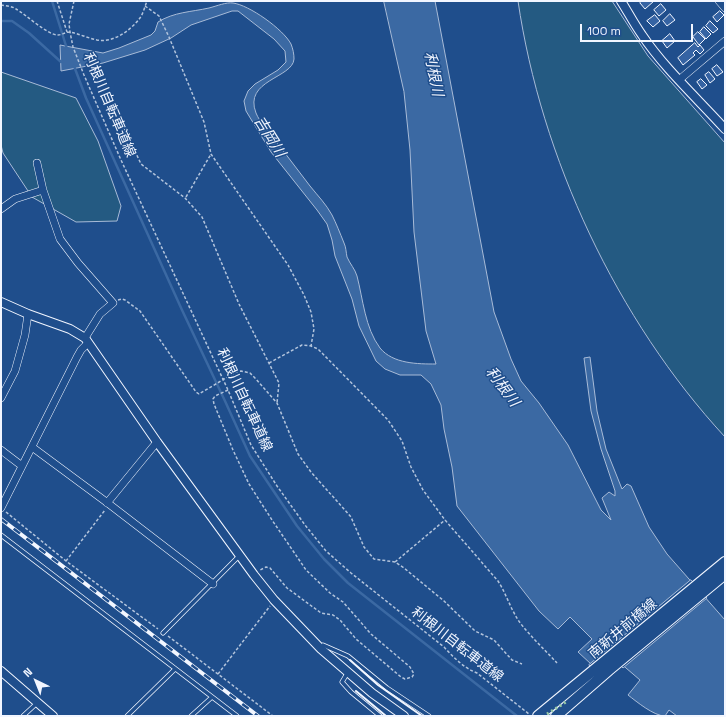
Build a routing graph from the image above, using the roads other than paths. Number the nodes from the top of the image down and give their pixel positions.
1 (621, 1) edge
2 (719, 1) edge
3 (725, 8) edge
4 (725, 41) edge
5 (679, 80) junction
6 (725, 128) edge
7 (37, 163) dead end
8 (43, 190) junction
9 (1, 209) edge
10 (1, 302) edge
11 (28, 314) junction
12 (87, 340) junction
13 (1, 398) edge
14 (157, 442) junction
15 (32, 447) junction
16 (1, 450) edge
17 (22, 466) junction
18 (108, 504) junction
19 (1, 508) edge
20 (1, 535) edge
21 (240, 555) junction
22 (725, 562) edge
23 (725, 574) edge
24 (213, 584) junction
25 (163, 633) road end
26 (321, 649) junction
27 (175, 669) junction
28 (1, 671) edge
29 (348, 672) junction
30 (212, 697) junction
31 (38, 702) junction
32 (23, 716) edge
33 (53, 716) edge
34 (128, 716) edge
35 (190, 716) edge
36 (237, 716) edge
37 (380, 716) edge
38 (404, 716) edge
39 (429, 716) edge
40 (538, 716) edge
41 (556, 716) edge

1 - 5 street
2 - 3 street
4 - 5 street
5 - 6 street
7 - 8 street
8 - 9 street
8 - 12 street
10 - 11 street
11 - 12 street
11 - 13 street
12 - 14 street
12 - 15 street
14 - 18 street
14 - 21 street
15 - 17 street
15 - 18 street
16 - 17 street
17 - 19 street
18 - 24 street
20 - 27 lane
21 - 24 lane
21 - 26 street
22 - 40 main road, 南新井前橋線
23 - 41 main road, 南新井前橋線
24 - 25 lane
26 - 29 street
26 - 39 lane
27 - 30 lane
27 - 34 lane
28 - 31 street
29 - 37 lane
29 - 38 street
30 - 35 lane
30 - 36 lane
31 - 32 lane
31 - 33 street

